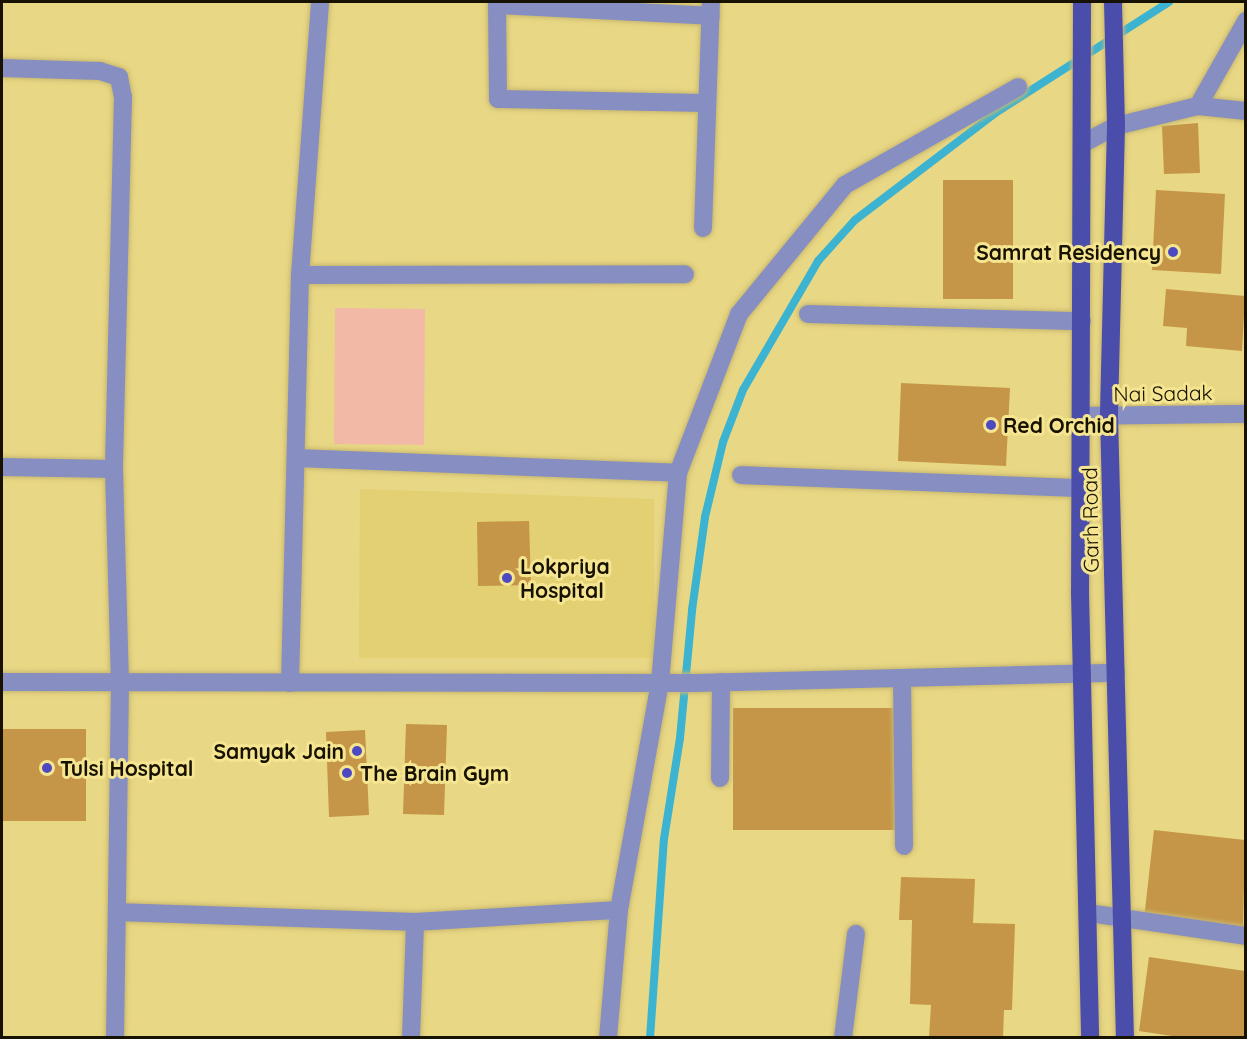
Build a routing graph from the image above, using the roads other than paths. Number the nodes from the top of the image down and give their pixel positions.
1 (320, 2) edge
2 (1113, 4) edge
3 (1082, 6) edge
4 (711, 9) edge
5 (1245, 21) edge
6 (2, 68) edge
7 (1018, 87) dead end
8 (707, 103) junction
9 (1198, 106) junction
10 (1245, 111) edge
11 (1116, 126) junction
12 (1082, 144) junction
13 (703, 228) dead end
14 (685, 274) dead end
15 (300, 275) junction
16 (808, 314) dead end
17 (1082, 321) junction
18 (1245, 414) edge
19 (1081, 416) junction
20 (1109, 416) junction
21 (296, 458) junction
22 (2, 467) edge
23 (114, 469) junction
24 (678, 473) junction
25 (741, 476) dead end
26 (1081, 488) junction
27 (1083, 673) junction
28 (1116, 673) junction
29 (902, 678) junction
30 (2, 682) edge
31 (120, 682) junction
32 (721, 682) junction
33 (290, 683) junction
34 (660, 683) junction
35 (720, 778) dead end
36 (904, 846) dead end
37 (619, 910) junction
38 (117, 912) junction
39 (1088, 913) junction
40 (1122, 918) junction
41 (415, 922) junction
42 (856, 934) dead end
43 (1245, 936) edge
44 (115, 1038) edge
45 (411, 1038) edge
46 (608, 1038) edge
47 (843, 1038) edge
48 (1090, 1038) edge
49 (1125, 1038) edge

1 - 15 street
2 - 11 main road, Garh Road
3 - 12 main road, Garh Road
4 - 8 street
4 - 8 street
5 - 9 street
6 - 23 street
7 - 24 street
8 - 13 street
9 - 10 street
9 - 11 street
11 - 12 street
11 - 20 main road, Garh Road
12 - 17 main road, Garh Road
14 - 15 street
15 - 21 street
16 - 17 street
17 - 19 main road, Garh Road
18 - 20 street, Nai Sadak
19 - 20 street, Nai Sadak
19 - 26 main road, Garh Road
20 - 28 main road, Garh Road
21 - 24 street
21 - 33 street
22 - 23 street
23 - 31 street
24 - 34 street
25 - 26 street
26 - 27 main road, Garh Road
27 - 28 street
27 - 29 street
27 - 39 main road, Garh Road
28 - 40 main road, Garh Road
29 - 32 street
29 - 36 street
30 - 31 street
31 - 33 street
31 - 38 street
32 - 34 street
32 - 35 street
33 - 34 street
34 - 37 street
37 - 41 street
37 - 46 street
38 - 41 street
38 - 44 street
39 - 40 street
39 - 48 main road, Garh Road
40 - 43 street
40 - 49 main road, Garh Road
41 - 45 street
42 - 47 street

